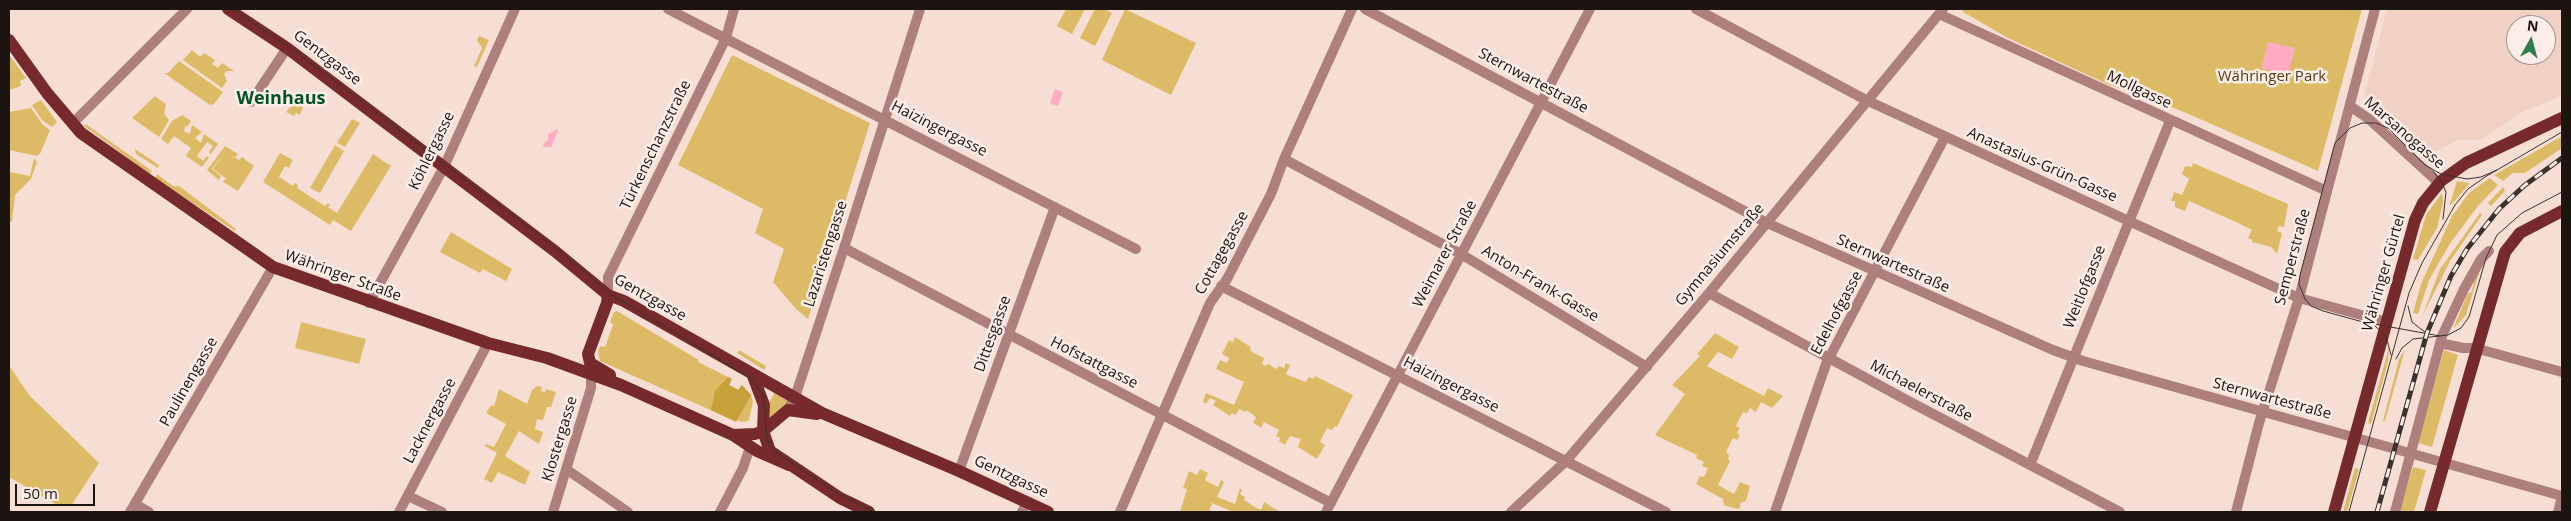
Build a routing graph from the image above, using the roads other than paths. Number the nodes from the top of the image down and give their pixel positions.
1 (187, 9) edge
2 (228, 9) edge
3 (515, 9) edge
4 (668, 9) edge
5 (734, 9) edge
6 (920, 9) edge
7 (1352, 9) edge
8 (1365, 9) edge
9 (1590, 9) edge
10 (1696, 9) edge
11 (2375, 9) edge
12 (1941, 12) edge
13 (726, 38) junction
14 (9, 40) edge
15 (287, 48) junction
16 (1866, 100) junction
17 (251, 102) dead end
18 (1541, 102) junction
19 (2350, 106) junction
20 (885, 118) junction
21 (2562, 118) edge
22 (2170, 121) junction
23 (72, 124) junction
24 (1945, 137) junction
25 (1284, 159) junction
26 (444, 166) junction
27 (2439, 183) junction
28 (2327, 191) junction
29 (1055, 207) junction
30 (2562, 210) edge
31 (2128, 220) junction
32 (1767, 223) junction
33 (844, 248) junction
34 (1136, 249) dead end
35 (2489, 251) dead end
36 (1461, 254) junction
37 (273, 268) junction
38 (1876, 273) junction
39 (1222, 286) junction
40 (1709, 293) junction
41 (608, 295) junction
42 (2299, 298) junction
43 (370, 303) junction
44 (2387, 322) junction
45 (1008, 336) junction
46 (488, 343) junction
47 (2440, 343) junction
48 (2475, 348) junction
49 (1829, 358) junction
50 (2072, 358) junction
51 (1647, 367) junction
52 (2562, 372) edge
53 (591, 374) junction
54 (1398, 375) junction
55 (753, 376) junction
56 (621, 385) junction
57 (794, 398) junction
58 (788, 410) junction
59 (2263, 412) junction
60 (822, 413) junction
61 (1162, 414) junction
62 (763, 431) junction
63 (733, 435) junction
64 (2355, 438) junction
65 (750, 447) junction
66 (2412, 453) junction
67 (1566, 461) junction
68 (2444, 462) junction
69 (789, 465) junction
70 (2030, 465) junction
71 (566, 469) junction
72 (959, 471) junction
73 (408, 496) junction
74 (2562, 496) edge
75 (1025, 507) edge
76 (133, 508) edge
77 (1329, 508) edge
78 (149, 512) edge
79 (399, 512) edge
80 (442, 512) edge
81 (553, 512) edge
82 (628, 512) edge
83 (720, 512) edge
84 (869, 512) edge
85 (1048, 512) edge
86 (1120, 512) edge
87 (1511, 512) edge
88 (1666, 512) edge
89 (1775, 512) edge
90 (2120, 512) edge
91 (2236, 512) edge
92 (2334, 512) edge
93 (2395, 512) edge
94 (2430, 512) edge
95 (2558, 512) edge

1 - 23 street
2 - 15 main road, Gentzgasse
3 - 26 street, Köhlergasse
4 - 13 street, Haizingergasse
5 - 13 street, Türkenschanzstraße
6 - 20 street, Lazaristengasse
7 - 25 street, Cottagegasse
8 - 18 street, Sternwartestraße
9 - 18 street, Weimarer Straße
10 - 16 street, Anastasius-Grün-Gasse
11 - 19 street, Semperstraße
12 - 16 street, Gymnasiumstraße
12 - 22 street, Mollgasse
13 - 20 street, Haizingergasse
13 - 41 street, Türkenschanzstraße
14 - 23 main road, Währinger Straße
15 - 17 street
15 - 26 main road, Gentzgasse
16 - 24 street, Anastasius-Grün-Gasse
16 - 32 street, Gymnasiumstraße
18 - 32 street, Sternwartestraße
18 - 36 street, Weimarer Straße
19 - 27 street, Marsanogasse
19 - 28 street, Semperstraße
20 - 29 street, Haizingergasse
20 - 33 street, Lazaristengasse
21 - 27 main road, Währinger Gürtel
22 - 28 street, Mollgasse
22 - 31 street, Weitlofgasse
23 - 37 main road, Währinger Straße
24 - 31 street, Anastasius-Grün-Gasse
24 - 38 street, Edelhofgasse
25 - 36 street, Anton-Frank-Gasse
25 - 39 street, Cottagegasse
26 - 41 main road, Gentzgasse
26 - 43 street, Köhlergasse
27 - 44 main road, Währinger Gürtel
28 - 42 street, Semperstraße
29 - 34 street, Haizingergasse
29 - 45 street, Dittesgasse
30 - 48 main road
31 - 42 street, Anastasius-Grün-Gasse
31 - 50 street, Weitlofgasse
32 - 38 street, Sternwartestraße
32 - 40 street, Gymnasiumstraße
33 - 45 street, Hofstattgasse
33 - 57 street, Lazaristengasse
35 - 47 street
36 - 51 street, Anton-Frank-Gasse
36 - 54 street, Weimarer Straße
37 - 43 main road, Währinger Straße
37 - 76 street, Paulinengasse
38 - 49 street, Edelhofgasse
38 - 50 street, Sternwartestraße
39 - 54 street, Haizingergasse
39 - 61 street, Cottagegasse
40 - 49 street, Michaelerstraße
40 - 51 street, Gymnasiumstraße
41 - 55 main road, Gentzgasse
41 - 56 main road
42 - 44 street, Anastasius-Grün-Gasse
42 - 59 street, Semperstraße
43 - 46 main road, Währinger Straße
44 - 64 main road, Währinger Gürtel
45 - 61 street, Hofstattgasse
45 - 72 street, Dittesgasse
46 - 53 main road, Währinger Straße
46 - 73 street, Lacknergasse
47 - 48 street
47 - 66 street
48 - 52 street
48 - 68 main road
49 - 70 street, Michaelerstraße
49 - 89 street, Edelhofgasse
50 - 59 street, Sternwartestraße
50 - 70 street, Weitlofgasse
51 - 67 street, Gymnasiumstraße
53 - 56 main road, Währinger Straße
53 - 71 street, Klostergasse
54 - 67 street, Haizingergasse
54 - 77 street, Weimarer Straße
55 - 57 main road, Gentzgasse
55 - 62 main road
56 - 63 main road, Währinger Straße
57 - 58 street, Lazaristengasse
57 - 60 main road, Gentzgasse
58 - 60 main road
58 - 62 main road
59 - 64 street, Sternwartestraße
59 - 91 street, Semperstraße
60 - 72 main road, Gentzgasse
61 - 77 street, Hofstattgasse
61 - 86 street, Cottagegasse
62 - 63 main road, Währinger Straße
62 - 69 main road, Währinger Straße
63 - 65 main road, Währinger Straße
64 - 66 street, Sternwartestraße
64 - 92 main road, Währinger Gürtel
65 - 69 main road, Währinger Straße
65 - 83 street
66 - 68 street, Sternwartestraße
66 - 93 street
67 - 87 street, Gymnasiumstraße
67 - 88 street, Haizingergasse
68 - 74 street, Sternwartestraße
68 - 94 main road
69 - 84 main road, Währinger Straße
70 - 90 street, Michaelerstraße
71 - 81 street, Klostergasse
71 - 82 street
72 - 75 main road, Gentzgasse
73 - 79 street, Lacknergasse
73 - 80 street
74 - 95 street
75 - 85 main road, Gentzgasse
76 - 78 street

